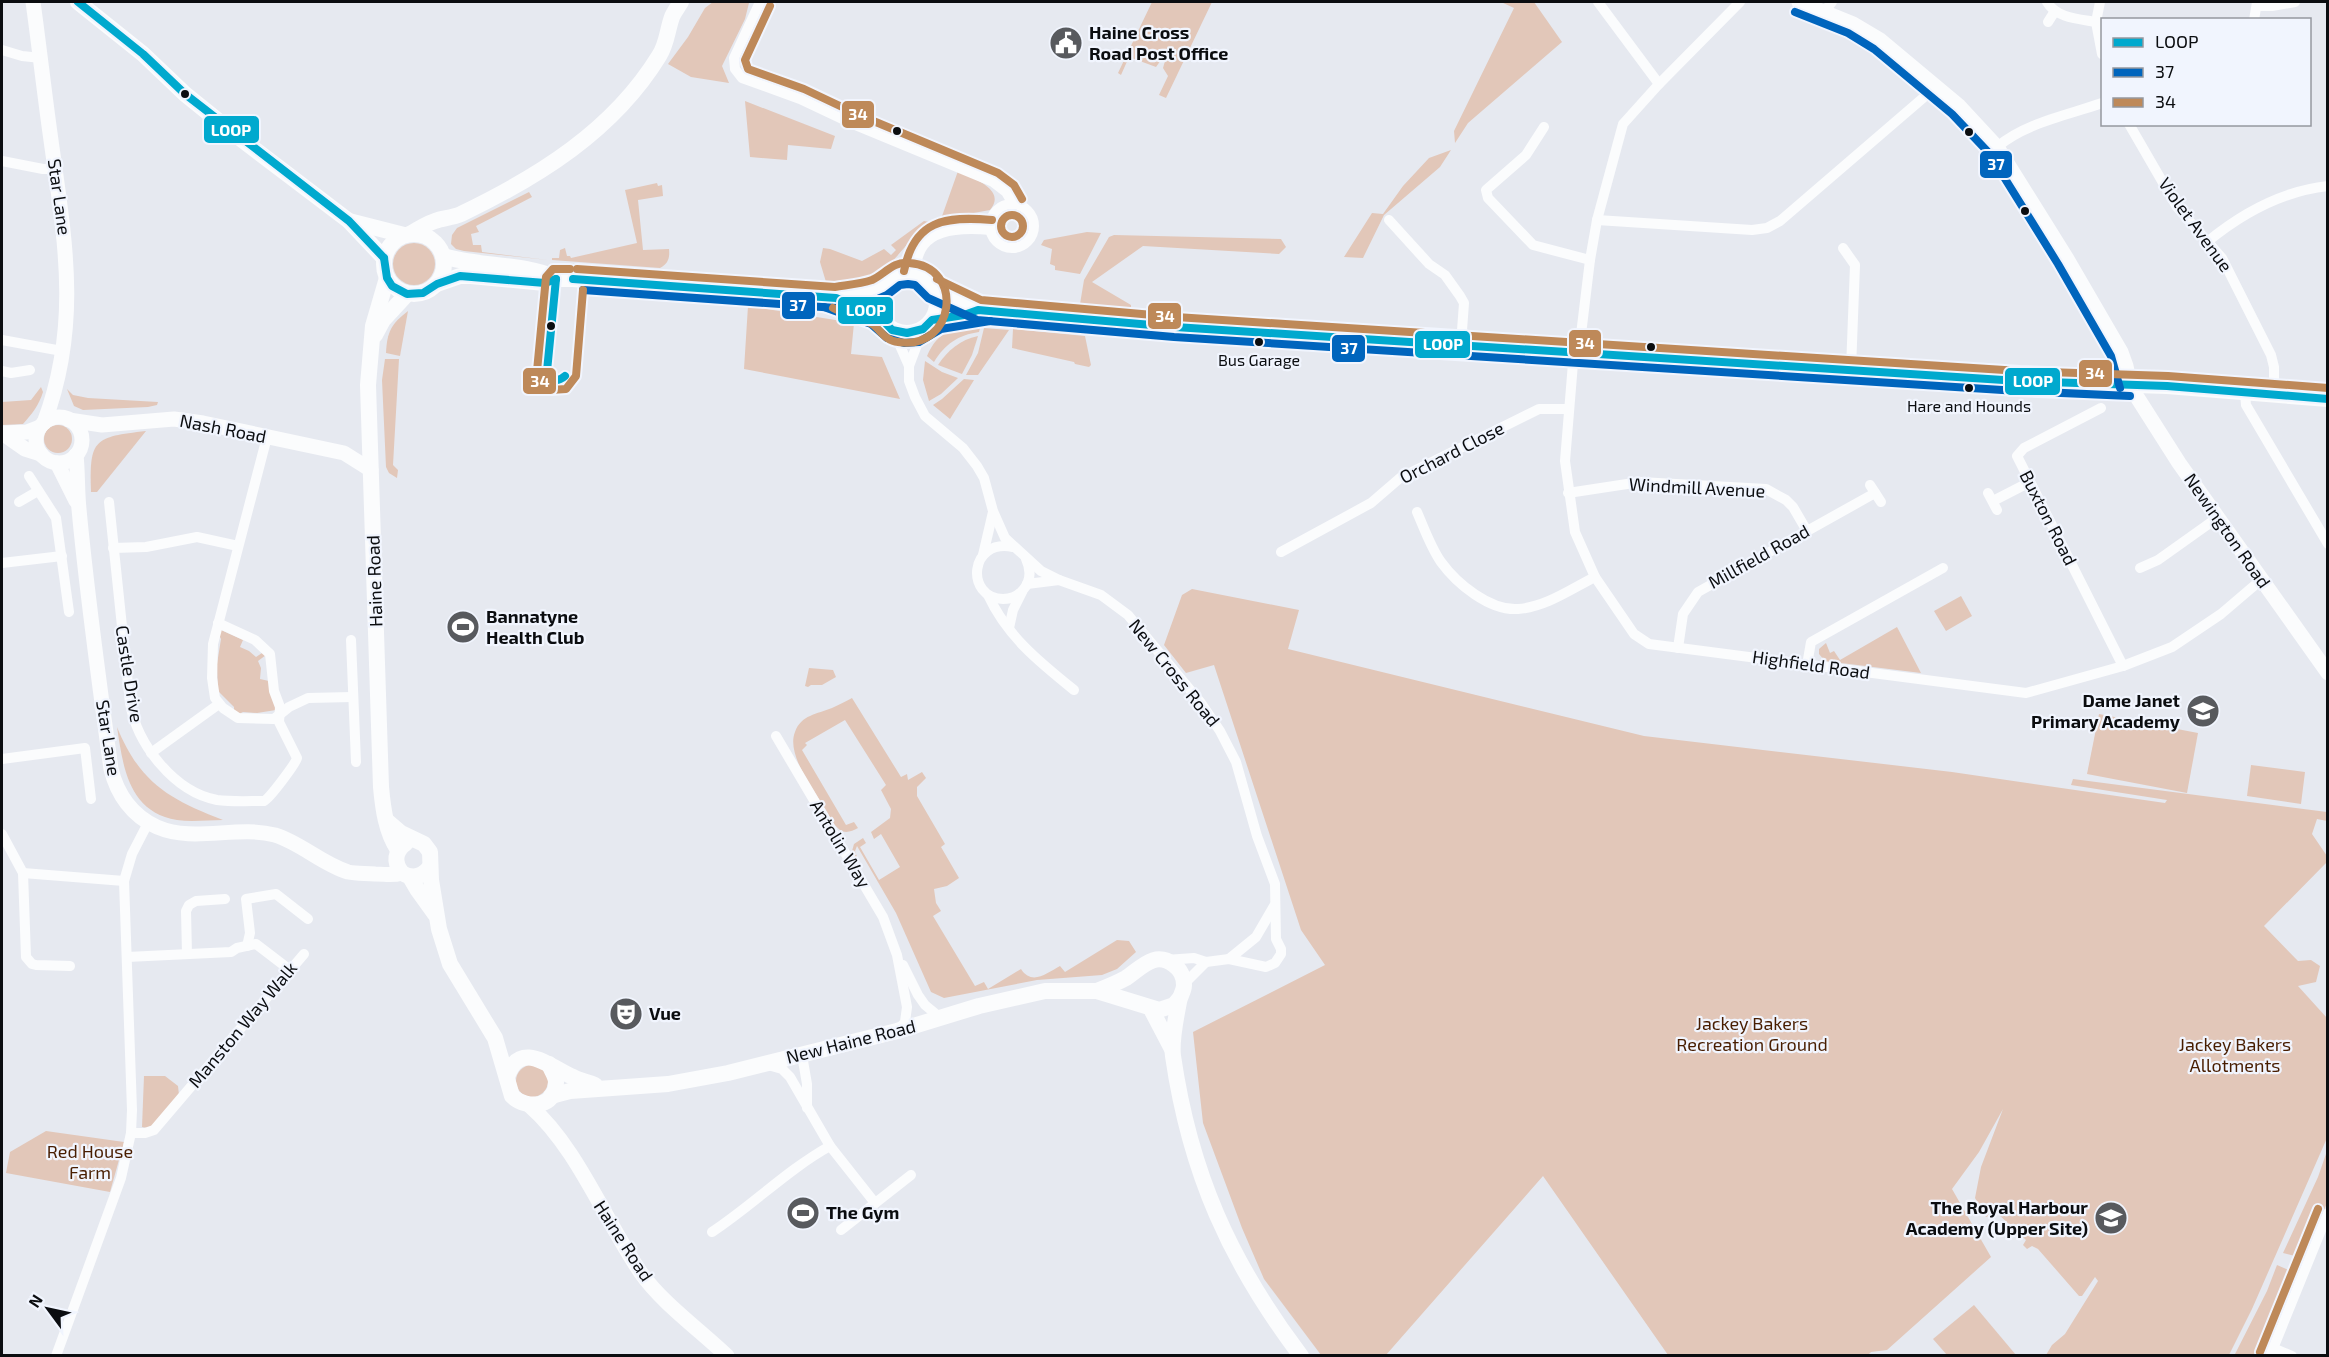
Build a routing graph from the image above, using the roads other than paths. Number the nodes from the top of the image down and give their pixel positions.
1 (33, 2) edge
2 (78, 2) edge
3 (681, 2) edge
4 (760, 2) edge
5 (1598, 2) edge
6 (1740, 2) edge
7 (1799, 2) edge
8 (2047, 2) edge
9 (2100, 2) edge
10 (2257, 4) edge
11 (2296, 5) edge
12 (1828, 7) edge
13 (2055, 11) junction
14 (2048, 22) dead end
15 (2096, 22) junction
16 (2101, 45) edge
17 (2, 50) edge
18 (41, 58) junction
19 (1659, 84) junction
20 (1937, 86) junction
21 (2101, 105) edge
22 (2130, 126) edge
23 (1544, 127) dead end
24 (1997, 147) junction
25 (2, 161) edge
26 (56, 169) junction
27 (2328, 186) edge
28 (1013, 204) junction
29 (451, 218) junction
30 (1389, 220) dead end
31 (1597, 220) junction
32 (349, 221) junction
33 (991, 230) junction
34 (407, 235) junction
35 (2207, 242) junction
36 (1843, 248) dead end
37 (440, 251) junction
38 (384, 258) junction
39 (1590, 260) junction
40 (914, 273) junction
41 (387, 278) junction
42 (556, 279) junction
43 (437, 284) junction
44 (882, 286) junction
45 (933, 289) junction
46 (407, 294) junction
47 (836, 298) junction
48 (978, 310) junction
49 (884, 321) junction
50 (927, 324) junction
51 (2, 340) edge
52 (372, 340) junction
53 (1461, 344) junction
54 (62, 351) junction
55 (1577, 351) junction
56 (909, 366) junction
57 (1851, 369) junction
58 (30, 370) dead end
59 (2, 371) edge
60 (2130, 386) junction
61 (54, 392) junction
62 (2245, 393) junction
63 (2274, 395) junction
64 (2328, 399) edge
65 (2101, 408) dead end
66 (1568, 409) junction
67 (67, 419) junction
68 (42, 425) junction
69 (102, 425) junction
70 (2, 433) edge
71 (267, 437) junction
72 (369, 445) junction
73 (79, 448) junction
74 (344, 453) junction
75 (41, 454) junction
76 (57, 463) junction
77 (371, 470) junction
78 (28, 476) dead end
79 (2030, 482) junction
80 (38, 491) junction
81 (1568, 493) junction
82 (1875, 494) dead end
83 (19, 502) dead end
84 (109, 502) dead end
85 (1993, 502) dead end
86 (78, 506) junction
87 (993, 511) junction
88 (1416, 512) dead end
89 (2217, 518) junction
90 (1807, 531) junction
91 (2328, 544) edge
92 (238, 546) junction
93 (1013, 547) junction
94 (112, 549) junction
95 (1281, 552) dead end
96 (982, 555) junction
97 (62, 556) junction
98 (1026, 558) junction
99 (2, 563) edge
100 (1943, 568) dead end
101 (2140, 568) dead end
102 (1595, 577) junction
103 (2262, 579) junction
104 (1059, 580) junction
105 (1025, 588) junction
106 (988, 595) junction
107 (69, 612) dead end
108 (218, 623) junction
109 (1009, 628) junction
110 (351, 640) dead end
111 (1678, 648) junction
112 (1807, 665) junction
113 (2124, 666) junction
114 (2328, 673) edge
115 (1074, 690) dead end
116 (352, 697) junction
117 (219, 704) junction
118 (279, 715) junction
119 (776, 736) dead end
120 (151, 753) junction
121 (2, 759) edge
122 (356, 762) dead end
123 (91, 799) dead end
124 (387, 821) junction
125 (148, 822) junction
126 (2, 834) edge
127 (416, 841) junction
128 (398, 852) junction
129 (429, 868) junction
130 (23, 873) junction
131 (374, 873) junction
132 (406, 875) junction
133 (124, 880) junction
134 (225, 899) dead end
135 (1274, 906) junction
136 (436, 914) junction
137 (308, 920) dead end
138 (1254, 939) junction
139 (1276, 939) junction
140 (247, 946) junction
141 (187, 954) junction
142 (304, 954) dead end
143 (897, 955) junction
144 (127, 957) junction
145 (1229, 959) junction
146 (1166, 960) junction
147 (1206, 962) junction
148 (1256, 964) junction
149 (1142, 965) junction
150 (70, 966) dead end
151 (290, 970) junction
152 (1097, 991) junction
153 (1181, 992) junction
154 (1148, 1008) junction
155 (942, 1019) junction
156 (897, 1031) junction
157 (495, 1038) junction
158 (1172, 1049) junction
159 (802, 1055) junction
160 (526, 1058) junction
161 (549, 1064) junction
162 (765, 1064) junction
163 (507, 1077) junction
164 (602, 1087) junction
165 (550, 1097) junction
166 (530, 1106) junction
167 (807, 1108) junction
168 (131, 1133) junction
169 (561, 1139) junction
170 (830, 1146) junction
171 (911, 1174) dead end
172 (875, 1203) junction
173 (2328, 1213) edge
174 (841, 1230) dead end
175 (712, 1232) dead end
176 (2324, 1234) edge
177 (2272, 1352) edge
178 (56, 1356) edge
179 (727, 1356) edge
180 (1301, 1356) edge
181 (2292, 1356) edge

1 - 18 street, Star Lane
2 - 32 main road
3 - 29 main road
4 - 28 street
5 - 19 street
6 - 19 street, Highfield Road
7 - 12 street, Newington Road
8 - 13 street
9 - 15 street
10 - 11 street
12 - 20 street, Newington Road
13 - 14 street
13 - 15 street
15 - 16 street
17 - 18 street
18 - 26 street, Star Lane
19 - 31 street, Highfield Road
20 - 24 street, Newington Road
20 - 31 street
21 - 24 street
22 - 35 street, Violet Avenue
23 - 39 street
24 - 60 street, Newington Road
25 - 26 street
26 - 54 street, Star Lane
27 - 35 street
28 - 33 street
28 - 33 street
29 - 34 main road
29 - 37 main road
30 - 53 street
31 - 39 street, Highfield Road
32 - 34 main road
32 - 38 main road
33 - 40 street
34 - 37 main road
34 - 38 main road
35 - 63 street, Violet Avenue
36 - 57 street
37 - 42 main road
37 - 43 main road
38 - 41 main road
39 - 55 street, Highfield Road
40 - 44 main road
40 - 45 main road
41 - 46 main road
41 - 52 main road, Haine Road
42 - 43 main road
42 - 47 main road
43 - 46 main road
44 - 47 main road
44 - 49 main road
45 - 48 main road
45 - 50 main road
46 - 52 main road, Haine Road
47 - 49 main road
48 - 50 main road
48 - 53 main road
49 - 50 main road
49 - 56 street, New Cross Road
50 - 56 street
51 - 54 street
52 - 72 main road, Haine Road
53 - 55 main road
54 - 61 street, Star Lane
55 - 57 main road
55 - 66 street, Highfield Road
56 - 87 street, New Cross Road
57 - 60 main road
58 - 59 street
60 - 62 main road
60 - 89 street, Newington Road
61 - 67 street
61 - 68 street, Star Lane
62 - 63 main road
62 - 91 street
63 - 64 main road
65 - 79 street, Buxton Road
66 - 81 street, Highfield Road
66 - 95 street, Orchard Close
67 - 68 street
67 - 69 street, Nash Road
67 - 73 street
68 - 70 street
68 - 75 street
69 - 71 street, Nash Road
69 - 73 street
70 - 75 street
71 - 74 street, Nash Road
71 - 92 street
72 - 74 street, Nash Road
72 - 77 main road, Haine Road
73 - 76 street
73 - 86 street, Star Lane
74 - 77 street, Nash Road
75 - 76 street
76 - 86 street, Star Lane
77 - 124 main road, Haine Road
78 - 80 street
79 - 85 street
79 - 113 street, Buxton Road
80 - 83 street
80 - 97 street
81 - 90 street, Windmill Avenue
81 - 102 street, Highfield Road
82 - 90 street, Millfield Road
84 - 94 street, Castle Drive
86 - 125 street, Star Lane
87 - 93 street, New Cross Road
87 - 96 street, New Cross Road
88 - 102 street
89 - 101 street
89 - 103 street, Newington Road
90 - 111 street, Millfield Road
92 - 94 street
92 - 108 street
93 - 96 street
93 - 98 street, New Cross Road
94 - 120 street, Castle Drive
96 - 106 street, New Cross Road
97 - 99 street
97 - 107 street
98 - 104 street, New Cross Road
98 - 105 street
100 - 112 street
102 - 111 street, Highfield Road
103 - 113 street, Highfield Road
103 - 114 street, Newington Road
104 - 105 street, New Cross Road
104 - 135 street, New Cross Road
105 - 106 street, New Cross Road
105 - 109 street
106 - 109 street
108 - 117 street
108 - 118 street
109 - 115 street
110 - 116 street
111 - 112 street, Highfield Road
112 - 113 street, Highfield Road
116 - 118 street
116 - 122 street
117 - 118 street
117 - 120 street
118 - 120 street, Castle Drive
119 - 143 street, Antolin Way
121 - 123 street
124 - 127 main road, Haine Road
124 - 128 main road, Haine Road
125 - 131 street
125 - 133 street
126 - 130 street
127 - 128 main road
127 - 129 main road, Haine Road
128 - 131 street
128 - 132 main road, Haine Road
129 - 132 main road
129 - 136 main road, Haine Road
130 - 133 street
130 - 150 street
131 - 132 street
132 - 136 main road, Haine Road
133 - 144 street
134 - 141 street
135 - 138 street
135 - 139 street, New Cross Road
136 - 157 main road, Haine Road
137 - 140 street
138 - 139 street
138 - 145 street
138 - 148 street
139 - 148 street, New Cross Road
140 - 141 street
140 - 151 street
141 - 144 street
142 - 151 street, Manston Way Walk
143 - 155 street, Antolin Way
143 - 156 street, Antolin Way
144 - 168 street
145 - 147 street
145 - 148 street
146 - 147 street
146 - 149 main road, New Haine Road
146 - 153 main road
147 - 153 street
149 - 152 main road, New Haine Road
149 - 154 main road
151 - 168 street, Manston Way Walk
152 - 154 main road, New Haine Road
152 - 155 main road, New Haine Road
153 - 154 main road
153 - 158 main road
154 - 158 main road
155 - 156 main road, New Haine Road
156 - 159 main road, New Haine Road
157 - 160 main road, Haine Road
157 - 163 main road, Haine Road
158 - 180 main road
159 - 162 main road, New Haine Road
159 - 167 street
160 - 161 main road, Haine Road
160 - 163 main road
161 - 164 main road, New Haine Road
161 - 165 main road, Haine Road
162 - 164 main road, New Haine Road
162 - 167 street
163 - 166 main road, Haine Road
164 - 165 main road, New Haine Road
165 - 166 main road
165 - 169 street, Haine Road
166 - 169 street, Haine Road
167 - 170 street
168 - 178 street
169 - 179 street, Haine Road
170 - 172 street
170 - 175 street
171 - 172 street
172 - 174 street
173 - 176 street
176 - 177 street
177 - 181 street

